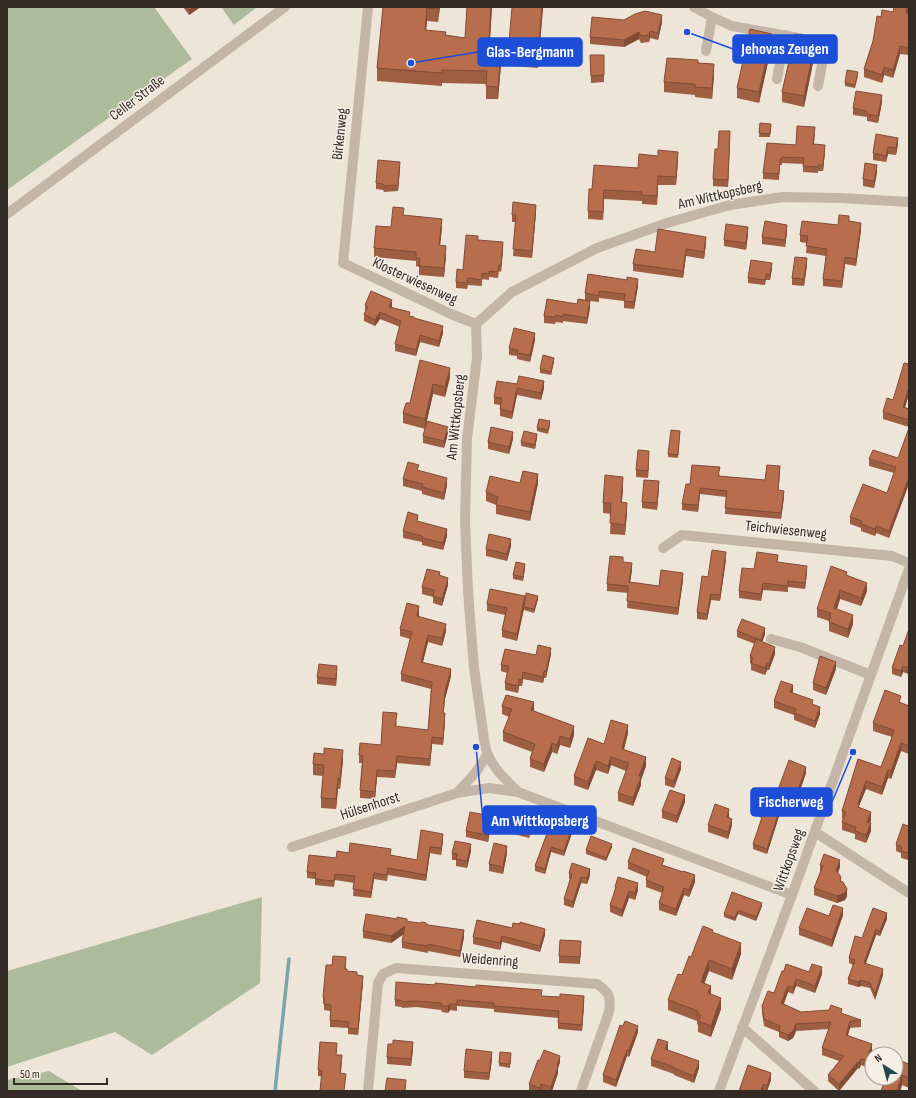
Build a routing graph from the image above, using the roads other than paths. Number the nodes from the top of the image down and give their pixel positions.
1 (285, 7) edge
2 (368, 7) edge
3 (694, 7) edge
4 (712, 17) junction
5 (785, 36) junction
6 (706, 51) dead end
7 (777, 79) dead end
8 (818, 86) dead end
9 (909, 202) edge
10 (7, 214) edge
11 (342, 263) joint
12 (476, 324) junction
13 (663, 548) dead end
14 (909, 563) edge
15 (909, 569) edge
16 (771, 638) dead end
17 (871, 675) junction
18 (487, 755) junction
19 (518, 792) junction
20 (457, 793) junction
21 (815, 832) junction
22 (292, 847) dead end
23 (909, 893) edge
24 (792, 895) junction
25 (742, 1026) junction
26 (368, 1091) edge
27 (581, 1091) edge
28 (719, 1091) edge
29 (814, 1091) edge

1 - 10 street, Celler Straße
2 - 11 street, Birkenweg
3 - 4 street
4 - 5 street
4 - 6 street
5 - 7 street
5 - 8 street
9 - 12 street, Am Wittkopsberg
11 - 12 street, Klosterwiesenweg
12 - 18 street, Am Wittkopsberg
13 - 14 street, Teichwiesenweg
15 - 17 street, Wittkopsweg
16 - 17 street
17 - 21 street, Wittkopsweg
18 - 19 street, Am Wittkopsberg
18 - 20 street, Hülsenhorst
19 - 20 street, Hülsenhorst
19 - 24 street, Am Wittkopsberg
20 - 22 street, Hülsenhorst
21 - 23 street
21 - 24 street, Wittkopsweg
24 - 25 street, Wittkopsweg
25 - 28 street, Wittkopsweg
25 - 29 street
26 - 27 street, Weidenring

